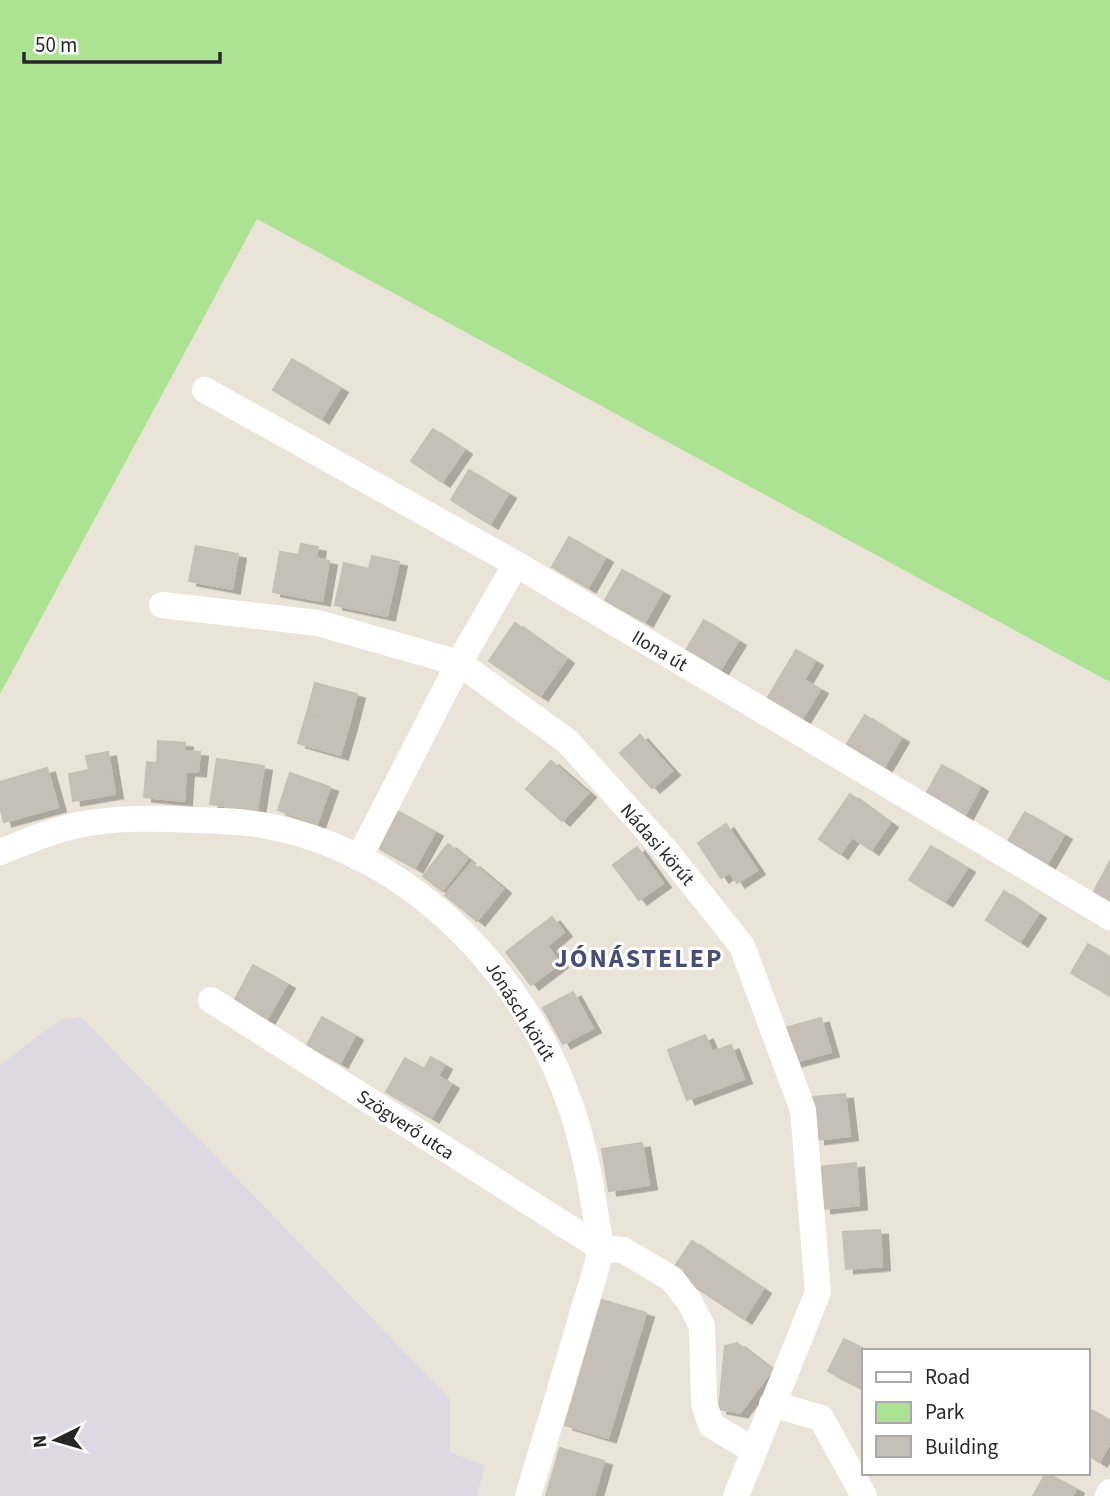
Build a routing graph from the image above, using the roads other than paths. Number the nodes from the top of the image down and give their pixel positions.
1 (205, 390) dead end
2 (516, 564) junction
3 (162, 605) dead end
4 (459, 663) junction
5 (0, 852) edge
6 (359, 858) junction
7 (1110, 918) edge
8 (211, 1000) dead end
9 (601, 1248) junction
10 (772, 1404) junction
11 (753, 1450) junction
12 (528, 1496) edge
13 (736, 1496) edge
14 (864, 1496) edge

1 - 2 street, Ilona út
2 - 4 street
2 - 7 street, Ilona út
3 - 4 street, Nádasi körút
4 - 6 street
4 - 10 street, Nádasi körút
5 - 6 street, Jónásch körút
6 - 9 street, Jónásch körút
8 - 9 street, Szögverő utca
9 - 11 street, Szögverő utca
9 - 12 street, Jónásch körút
10 - 11 street, Nádasi körút
10 - 14 street
11 - 13 street, Nádasi körút

